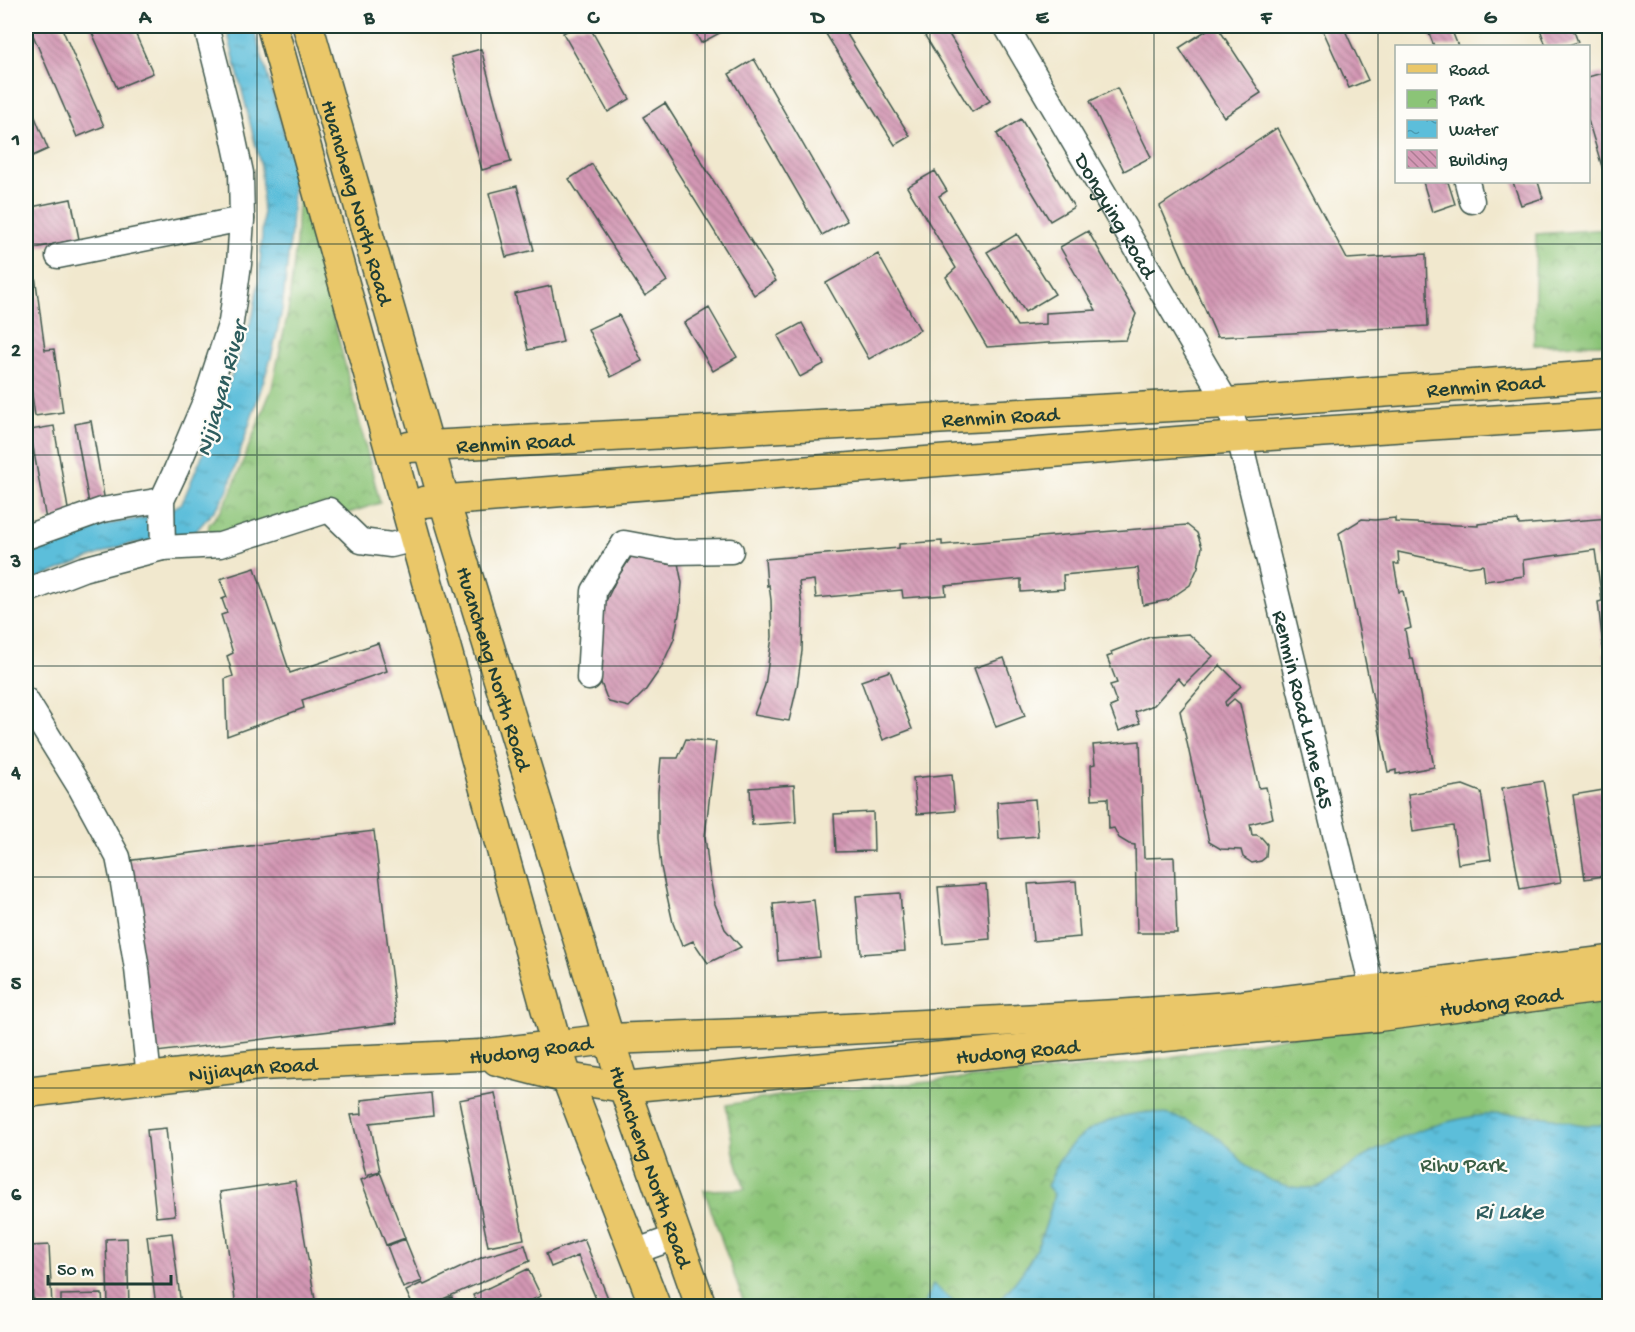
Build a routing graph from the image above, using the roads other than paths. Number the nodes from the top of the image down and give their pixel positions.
1 (206, 26) edge
2 (272, 26) edge
3 (308, 26) edge
4 (1006, 26) edge
5 (242, 219) junction
6 (58, 256) dead end
7 (1610, 365) edge
8 (1610, 375) edge
9 (1227, 403) junction
10 (1610, 413) edge
11 (1239, 437) junction
12 (428, 445) junction
13 (391, 448) junction
14 (162, 500) junction
15 (444, 500) junction
16 (406, 503) junction
17 (26, 537) edge
18 (415, 539) junction
19 (163, 547) junction
20 (731, 551) dead end
21 (26, 591) edge
22 (589, 678) dead end
23 (26, 700) edge
24 (1610, 962) edge
25 (1610, 986) edge
26 (1376, 1004) junction
27 (609, 1039) junction
28 (557, 1047) junction
29 (480, 1055) junction
30 (149, 1077) junction
31 (567, 1078) junction
32 (624, 1087) junction
33 (26, 1092) edge
34 (676, 1237) junction
35 (634, 1252) junction
36 (655, 1306) edge
37 (701, 1306) edge

1 - 5 street
2 - 13 main road, Huancheng North Road
3 - 12 main road, Huancheng North Road
4 - 9 street, Dongying Road
5 - 6 street
5 - 14 street
7 - 9 main road
8 - 9 main road, Renmin Road
9 - 11 street, Renmin Road Lane 645
9 - 12 main road, Renmin Road
10 - 11 main road, Renmin Road
11 - 15 main road, Renmin Road
11 - 26 street, Renmin Road Lane 645
12 - 13 main road, Renmin Road
12 - 15 main road, Huancheng North Road
13 - 16 main road, Huancheng North Road
14 - 17 street
14 - 19 street
15 - 16 main road, Renmin Road
15 - 27 main road, Huancheng North Road
16 - 18 main road, Huancheng North Road
18 - 19 street
18 - 28 main road, Huancheng North Road
19 - 21 street
20 - 22 street
23 - 30 street
24 - 26 main road, Hudong Road
25 - 26 main road, Hudong Road
26 - 27 main road, Hudong Road
26 - 32 main road, Hudong Road
27 - 28 main road, Hudong Road
27 - 32 main road, Huancheng North Road
28 - 29 main road, Hudong Road
28 - 31 main road, Huancheng North Road
29 - 30 main road, Nijiayan Road
29 - 31 main road, Hudong Road
30 - 33 main road, Nijiayan Road
31 - 32 main road, Hudong Road
31 - 35 main road, Huancheng North Road
32 - 34 main road, Huancheng North Road
34 - 35 street
34 - 37 main road, Huancheng North Road
35 - 36 main road, Huancheng North Road

